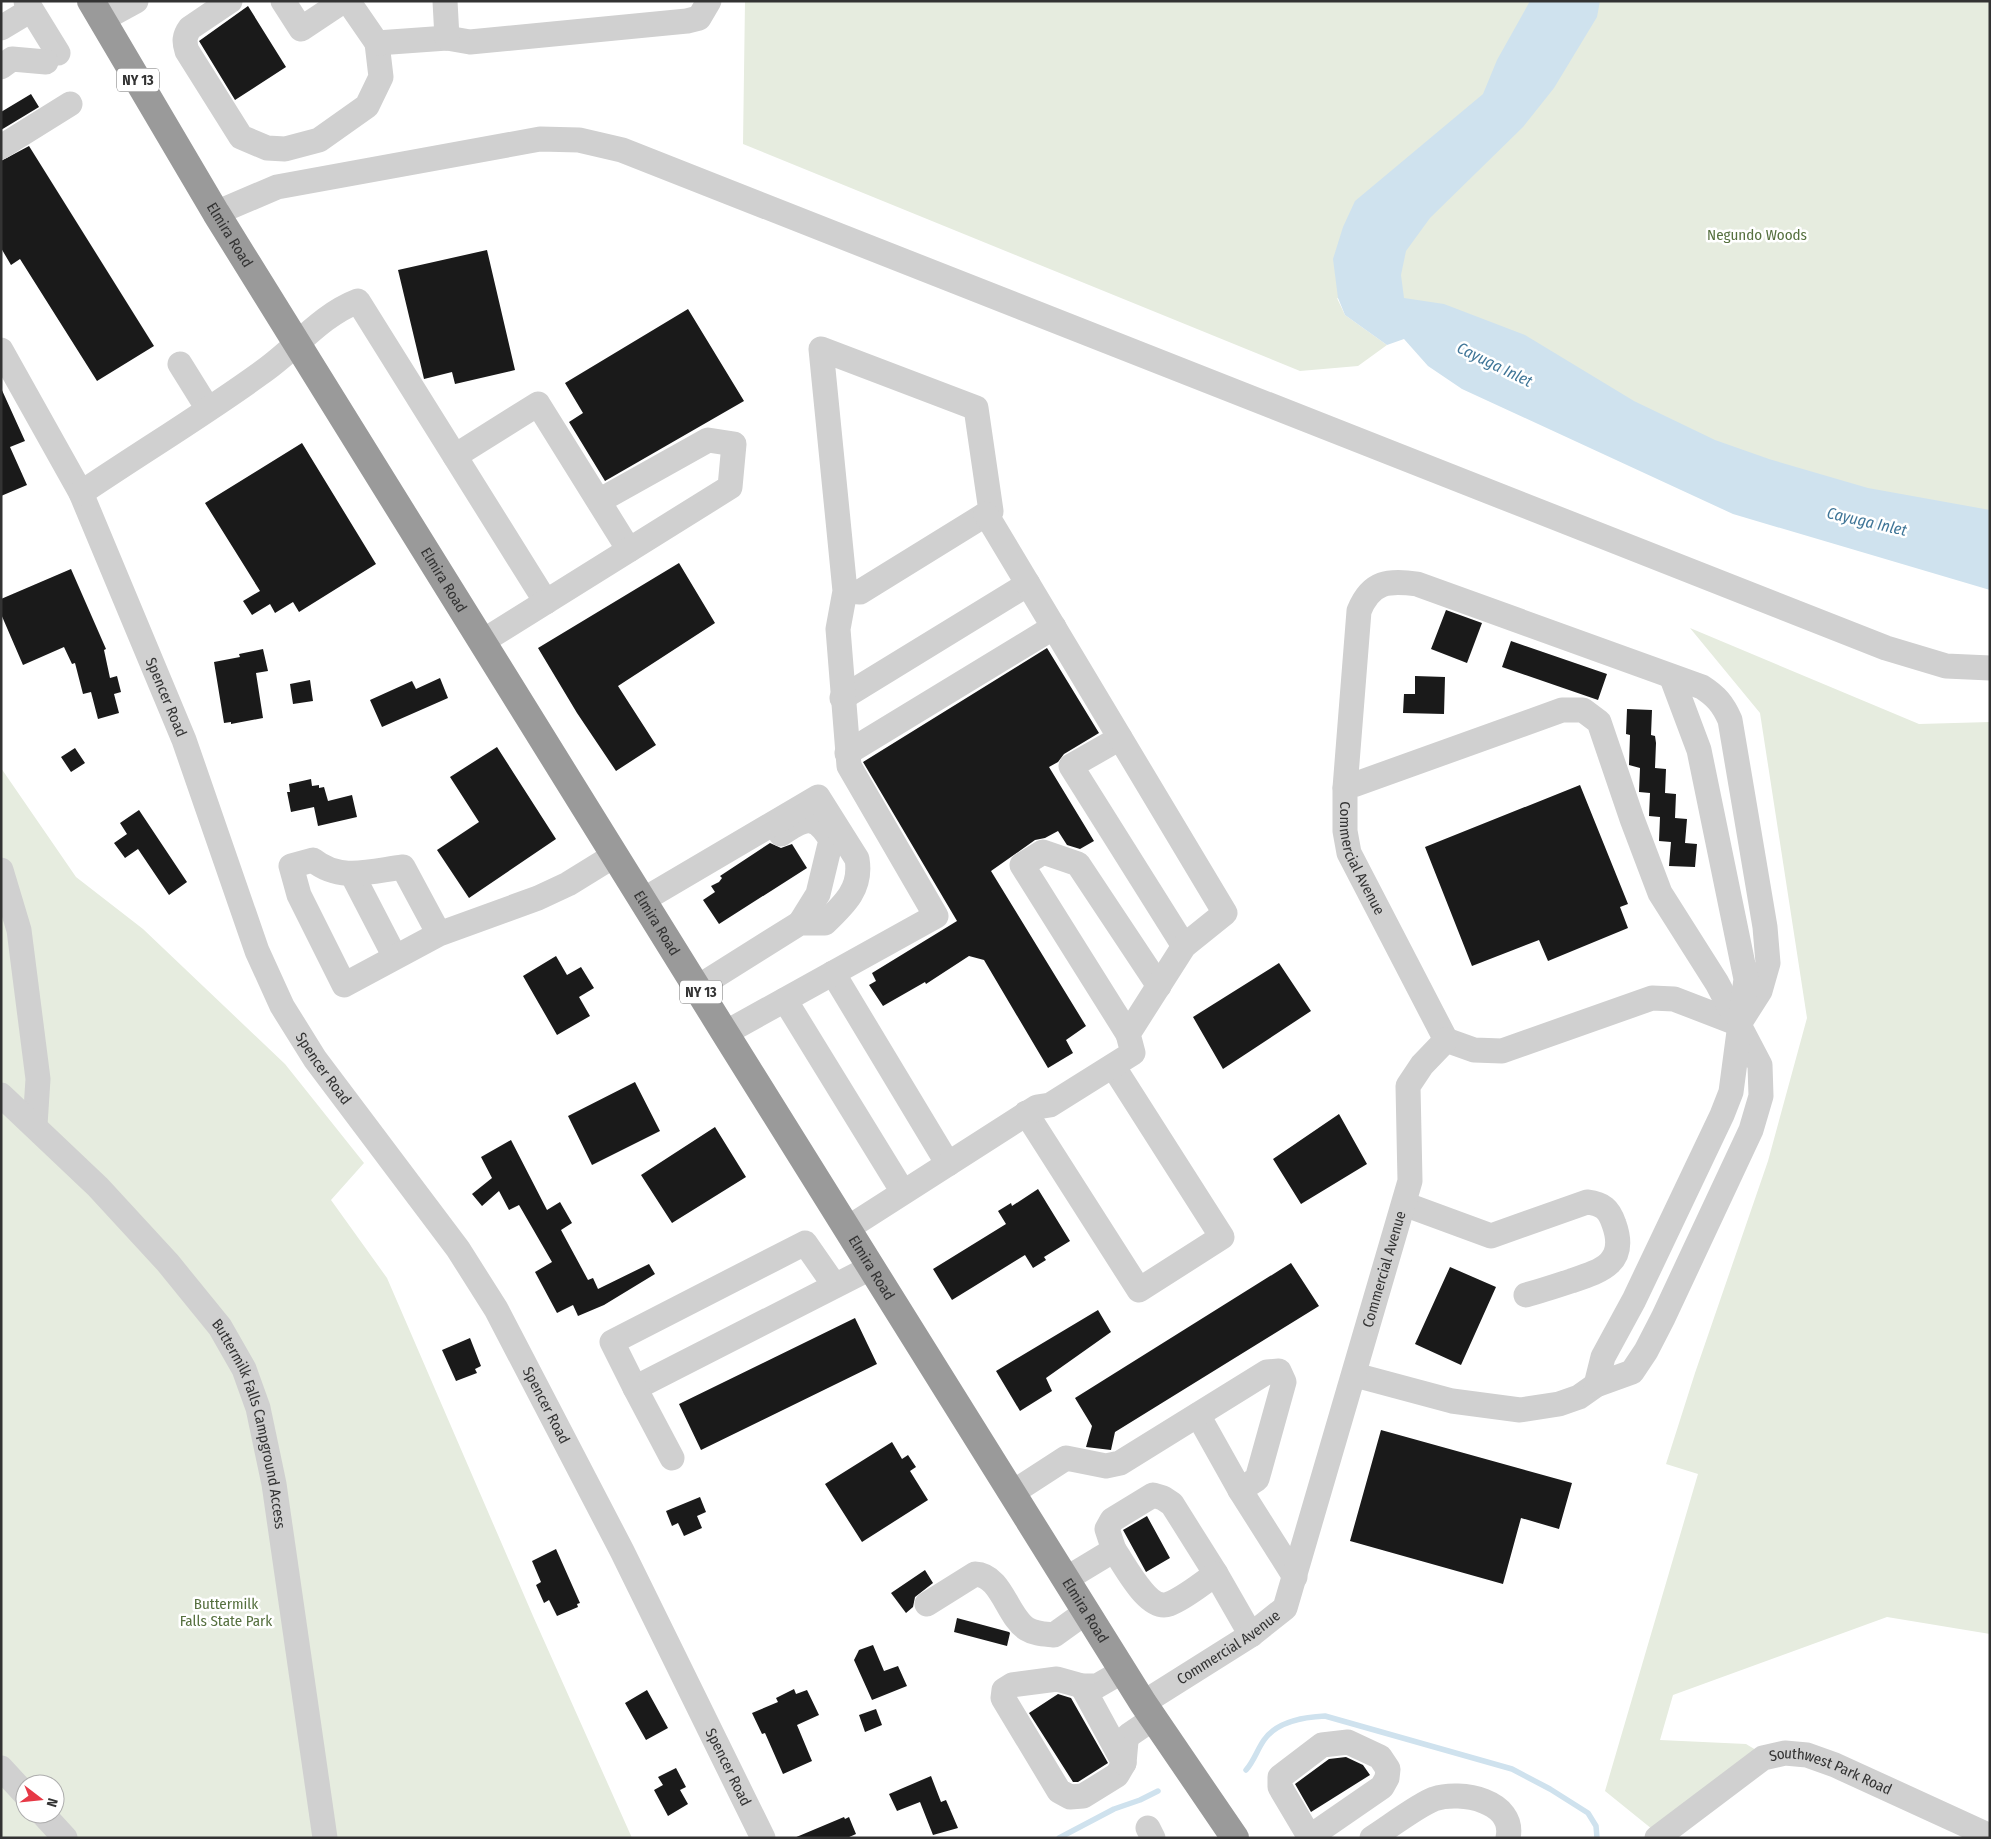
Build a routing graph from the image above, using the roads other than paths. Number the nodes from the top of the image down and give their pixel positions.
1 (136, 1) edge
2 (230, 1) edge
3 (283, 1) edge
4 (343, 1) edge
5 (348, 1) edge
6 (444, 1) edge
7 (709, 1) edge
8 (28, 5) edge
9 (97, 10) edge
10 (1, 28) edge
11 (446, 38) junction
12 (377, 43) junction
13 (1, 67) edge
14 (70, 104) dead end
15 (1, 147) edge
16 (216, 212) junction
17 (297, 343) junction
18 (1, 350) edge
19 (180, 364) dead end
20 (208, 409) junction
21 (455, 456) junction
22 (81, 493) junction
23 (598, 501) junction
24 (986, 514) junction
25 (629, 550) junction
26 (1028, 584) junction
27 (845, 591) junction
28 (546, 602) junction
29 (1054, 627) junction
30 (483, 641) junction
31 (1990, 668) edge
32 (1672, 678) junction
33 (842, 698) junction
34 (1120, 738) junction
35 (847, 753) junction
36 (1345, 788) junction
37 (615, 855) junction
38 (1, 870) edge
39 (691, 872) junction
40 (352, 874) junction
41 (643, 900) junction
42 (800, 923) junction
43 (439, 934) junction
44 (1184, 946) junction
45 (396, 957) junction
46 (833, 973) junction
47 (1159, 986) junction
48 (698, 987) junction
49 (785, 1000) junction
50 (1739, 1024) junction
51 (725, 1033) junction
52 (1128, 1034) junction
53 (1446, 1040) junction
54 (1113, 1066) junction
55 (1, 1095) edge
56 (1026, 1114) junction
57 (35, 1125) junction
58 (948, 1164) junction
59 (903, 1192) junction
60 (1404, 1204) junction
61 (848, 1228) junction
62 (872, 1267) junction
63 (835, 1286) junction
64 (1526, 1295) dead end
65 (1355, 1375) junction
66 (1596, 1385) junction
67 (635, 1388) junction
68 (1198, 1415) junction
69 (672, 1458) dead end
70 (1240, 1490) junction
71 (1012, 1493) junction
72 (1114, 1550) junction
73 (1216, 1574) junction
74 (1295, 1576) junction
75 (1066, 1579) junction
76 (927, 1604) dead end
77 (1086, 1612) junction
78 (1251, 1634) junction
79 (1123, 1670) junction
80 (1082, 1686) junction
81 (1148, 1711) junction
82 (1124, 1763) junction
83 (1, 1768) edge
84 (15, 1783) edge
85 (1465, 1798) junction
86 (52, 1824) edge
87 (1226, 1835) edge
88 (1990, 1836) edge
89 (64, 1838) edge
90 (325, 1838) edge
91 (763, 1838) edge
92 (1372, 1838) edge
93 (1400, 1838) edge
94 (1508, 1838) edge
95 (1657, 1838) edge

1 - 9 street
2 - 12 street
3 - 4 street
5 - 12 street
6 - 11 street
7 - 11 street
8 - 10 street
8 - 13 street
9 - 16 highway, Elmira Road / NY 13
11 - 12 street
14 - 15 street
16 - 17 highway, Elmira Road / NY 13
16 - 31 street
17 - 20 street
17 - 21 street
17 - 30 highway, Elmira Road / NY 13
18 - 22 street, Spencer Road
19 - 20 street
20 - 22 street
21 - 23 street
21 - 28 street
22 - 91 street, Spencer Road
23 - 25 street
23 - 25 street
24 - 26 street
24 - 27 street
24 - 27 street
25 - 28 street
26 - 29 street
26 - 33 street
27 - 33 street
28 - 30 street
29 - 34 street
29 - 35 street
30 - 37 highway, Elmira Road / NY 13
32 - 36 street
32 - 50 street
32 - 50 street
33 - 35 street
34 - 44 street
34 - 44 street
35 - 46 street
36 - 50 street, Commercial Avenue
36 - 53 street, Commercial Avenue
37 - 41 highway, Elmira Road / NY 13
37 - 43 street
38 - 57 street
39 - 41 street
39 - 42 street
39 - 42 street
40 - 43 street
40 - 45 street
40 - 45 street
41 - 48 highway, Elmira Road / NY 13
42 - 48 street
43 - 45 street
44 - 47 street
46 - 49 street
46 - 58 street
47 - 52 street
47 - 52 street
48 - 51 highway, Elmira Road / NY 13
49 - 51 street
49 - 59 street
50 - 53 street
50 - 66 street
50 - 66 street, Commercial Avenue
51 - 61 highway, Elmira Road / NY 13
52 - 54 street
53 - 60 street, Commercial Avenue
54 - 56 street
54 - 56 street
55 - 57 street, Buttermilk Falls Campground Access
56 - 58 street
57 - 90 street, Buttermilk Falls Campground Access
58 - 59 street
59 - 61 street
60 - 64 street
60 - 65 street, Commercial Avenue
61 - 62 highway, Elmira Road / NY 13
62 - 63 street
62 - 71 highway, Elmira Road / NY 13
63 - 67 street
63 - 67 street
65 - 66 street, Commercial Avenue
65 - 74 street, Commercial Avenue
67 - 69 street
68 - 70 street
68 - 70 street
68 - 71 street
70 - 74 street
71 - 75 highway, Elmira Road / NY 13
72 - 73 street
72 - 73 street
72 - 75 street
73 - 78 street
74 - 78 street, Commercial Avenue
75 - 77 highway, Elmira Road / NY 13
76 - 77 street
77 - 79 highway, Elmira Road / NY 13
78 - 81 street, Commercial Avenue
79 - 80 street
79 - 81 highway, Elmira Road / NY 13
80 - 82 street
80 - 82 street
81 - 82 street, Commercial Avenue
81 - 87 highway, Elmira Road / NY 13
83 - 84 street
85 - 92 street
85 - 93 street
85 - 94 street
86 - 89 street
88 - 95 street, Southwest Park Road

